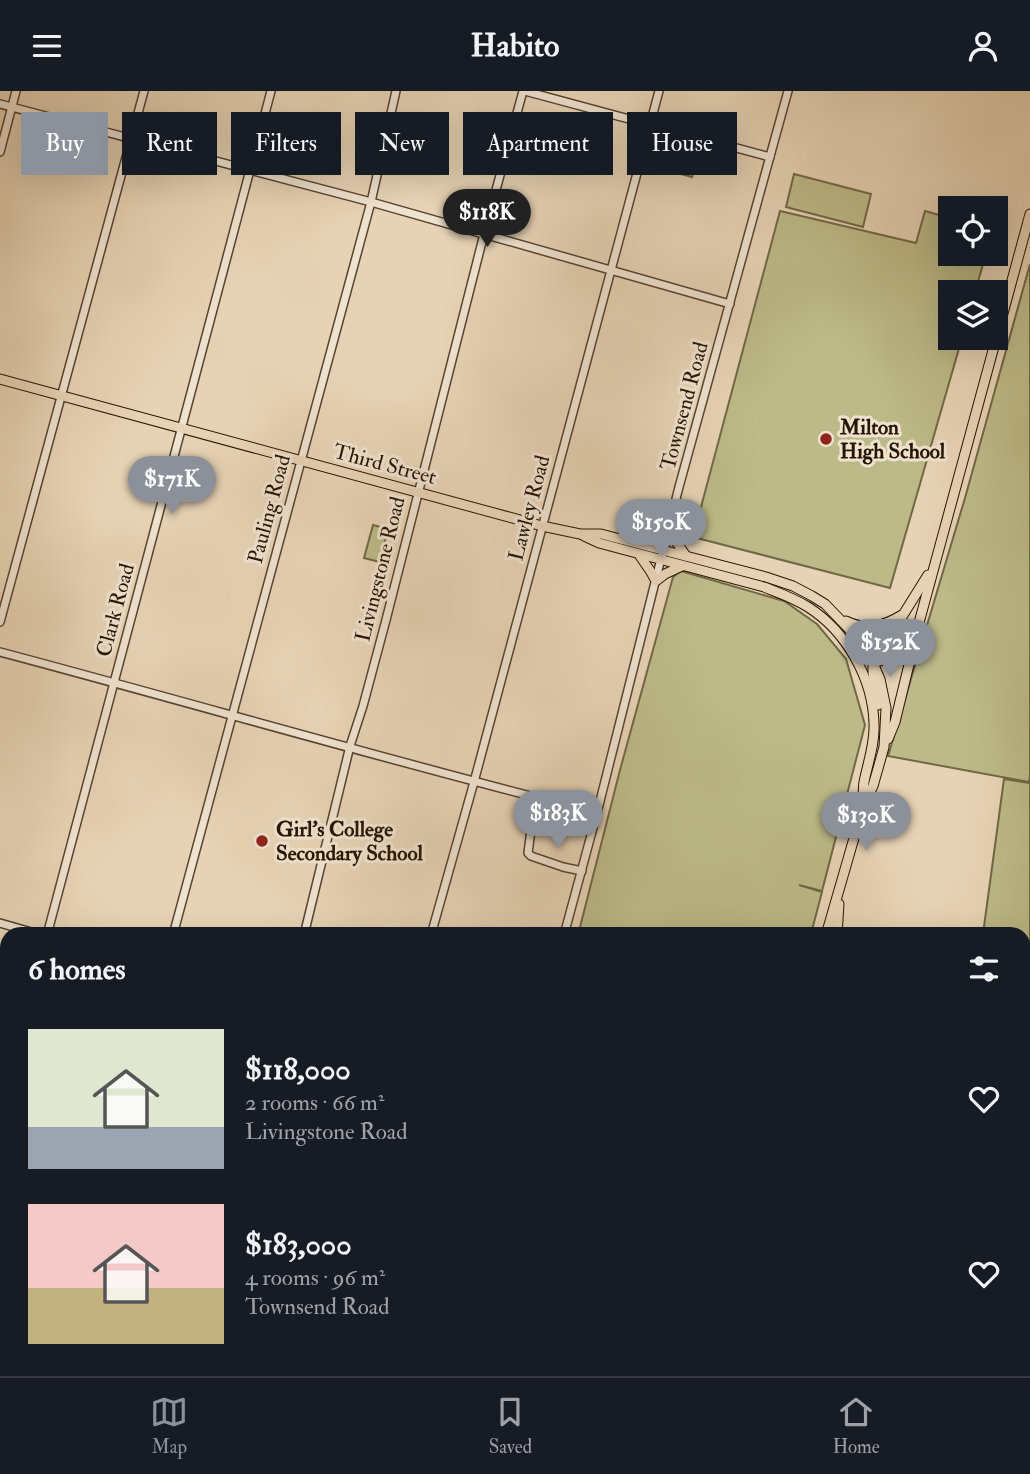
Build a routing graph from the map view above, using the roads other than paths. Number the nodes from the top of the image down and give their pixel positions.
1 (16, 91) edge
2 (144, 91) edge
3 (271, 91) edge
4 (396, 91) edge
5 (524, 91) edge
6 (659, 91) edge
7 (788, 91) edge
8 (0, 104) edge
9 (12, 107) junction
10 (139, 112) edge
11 (265, 112) edge
12 (653, 112) edge
13 (627, 118) edge
14 (122, 136) edge
15 (737, 148) edge
16 (0, 152) edge
17 (770, 157) junction
18 (122, 175) edge
19 (249, 175) edge
20 (269, 175) edge
21 (636, 175) edge
22 (371, 202) junction
23 (1030, 214) edge
24 (484, 234) junction
25 (610, 271) junction
26 (730, 304) junction
27 (0, 379) edge
28 (60, 396) junction
29 (181, 427) junction
30 (300, 459) junction
31 (418, 492) junction
32 (542, 526) junction
33 (669, 531) junction
34 (640, 549) junction
35 (663, 555) junction
36 (687, 556) junction
37 (935, 564) junction
38 (682, 566) junction
39 (656, 582) junction
40 (905, 613) junction
41 (838, 617) junction
42 (920, 619) junction
43 (0, 622) edge
44 (828, 623) junction
45 (0, 652) edge
46 (873, 663) junction
47 (114, 682) junction
48 (232, 715) junction
49 (874, 724) junction
50 (350, 747) junction
51 (884, 747) junction
52 (474, 782) junction
53 (863, 807) junction
54 (597, 813) junction
55 (531, 830) dead end
56 (582, 871) junction
57 (840, 889) junction
58 (46, 927) edge
59 (175, 927) edge
60 (306, 927) edge
61 (433, 927) edge
62 (566, 927) edge
63 (829, 927) edge
64 (838, 927) edge

1 - 9 street
2 - 10 street
3 - 11 street, Clark Road
4 - 22 street, Pauling Road
5 - 13 street
5 - 24 street, Livingstone Road
6 - 12 street, Lawley Road
7 - 17 street, Townsend Road
8 - 9 street
9 - 14 street
9 - 16 street
15 - 17 street
17 - 26 street, Townsend Road
18 - 28 street
19 - 29 street, Clark Road
20 - 22 street
21 - 25 street, Lawley Road
22 - 24 street
22 - 30 street, Pauling Road
23 - 37 main road
24 - 25 street
24 - 31 street, Livingstone Road
25 - 26 street
25 - 32 street, Lawley Road
26 - 33 street, Townsend Road
27 - 28 main road, Third Street
28 - 29 main road, Third Street
28 - 43 street
29 - 30 main road, Third Street
29 - 47 street, Clark Road
30 - 31 main road, Third Street
30 - 48 street, Pauling Road
31 - 32 main road, Third Street
31 - 50 street, Livingstone Road
32 - 34 main road, Third Street
32 - 52 street, Lawley Road
33 - 34 main road
33 - 35 street, Townsend Road
33 - 36 main road
34 - 35 main road, Third Street
34 - 39 main road
35 - 36 main road
35 - 38 main road
35 - 39 street, Townsend Road
36 - 41 main road
37 - 40 main road
37 - 42 main road
38 - 39 main road
38 - 44 main road
39 - 54 street, Townsend Road
40 - 41 main road
40 - 46 main road
41 - 46 main road
42 - 46 main road
42 - 51 main road
44 - 46 main road
44 - 49 main road
45 - 47 street
46 - 49 main road
46 - 51 main road
47 - 48 street
47 - 58 street, Clark Road
48 - 50 street
48 - 59 street, Pauling Road
49 - 53 main road
50 - 52 street
50 - 60 street, Livingstone Road
51 - 53 main road
52 - 54 street
52 - 61 street, Lawley Road
53 - 57 main road
54 - 56 street, Townsend Road
55 - 56 street
56 - 62 street, Townsend Road
57 - 63 main road
57 - 64 main road

